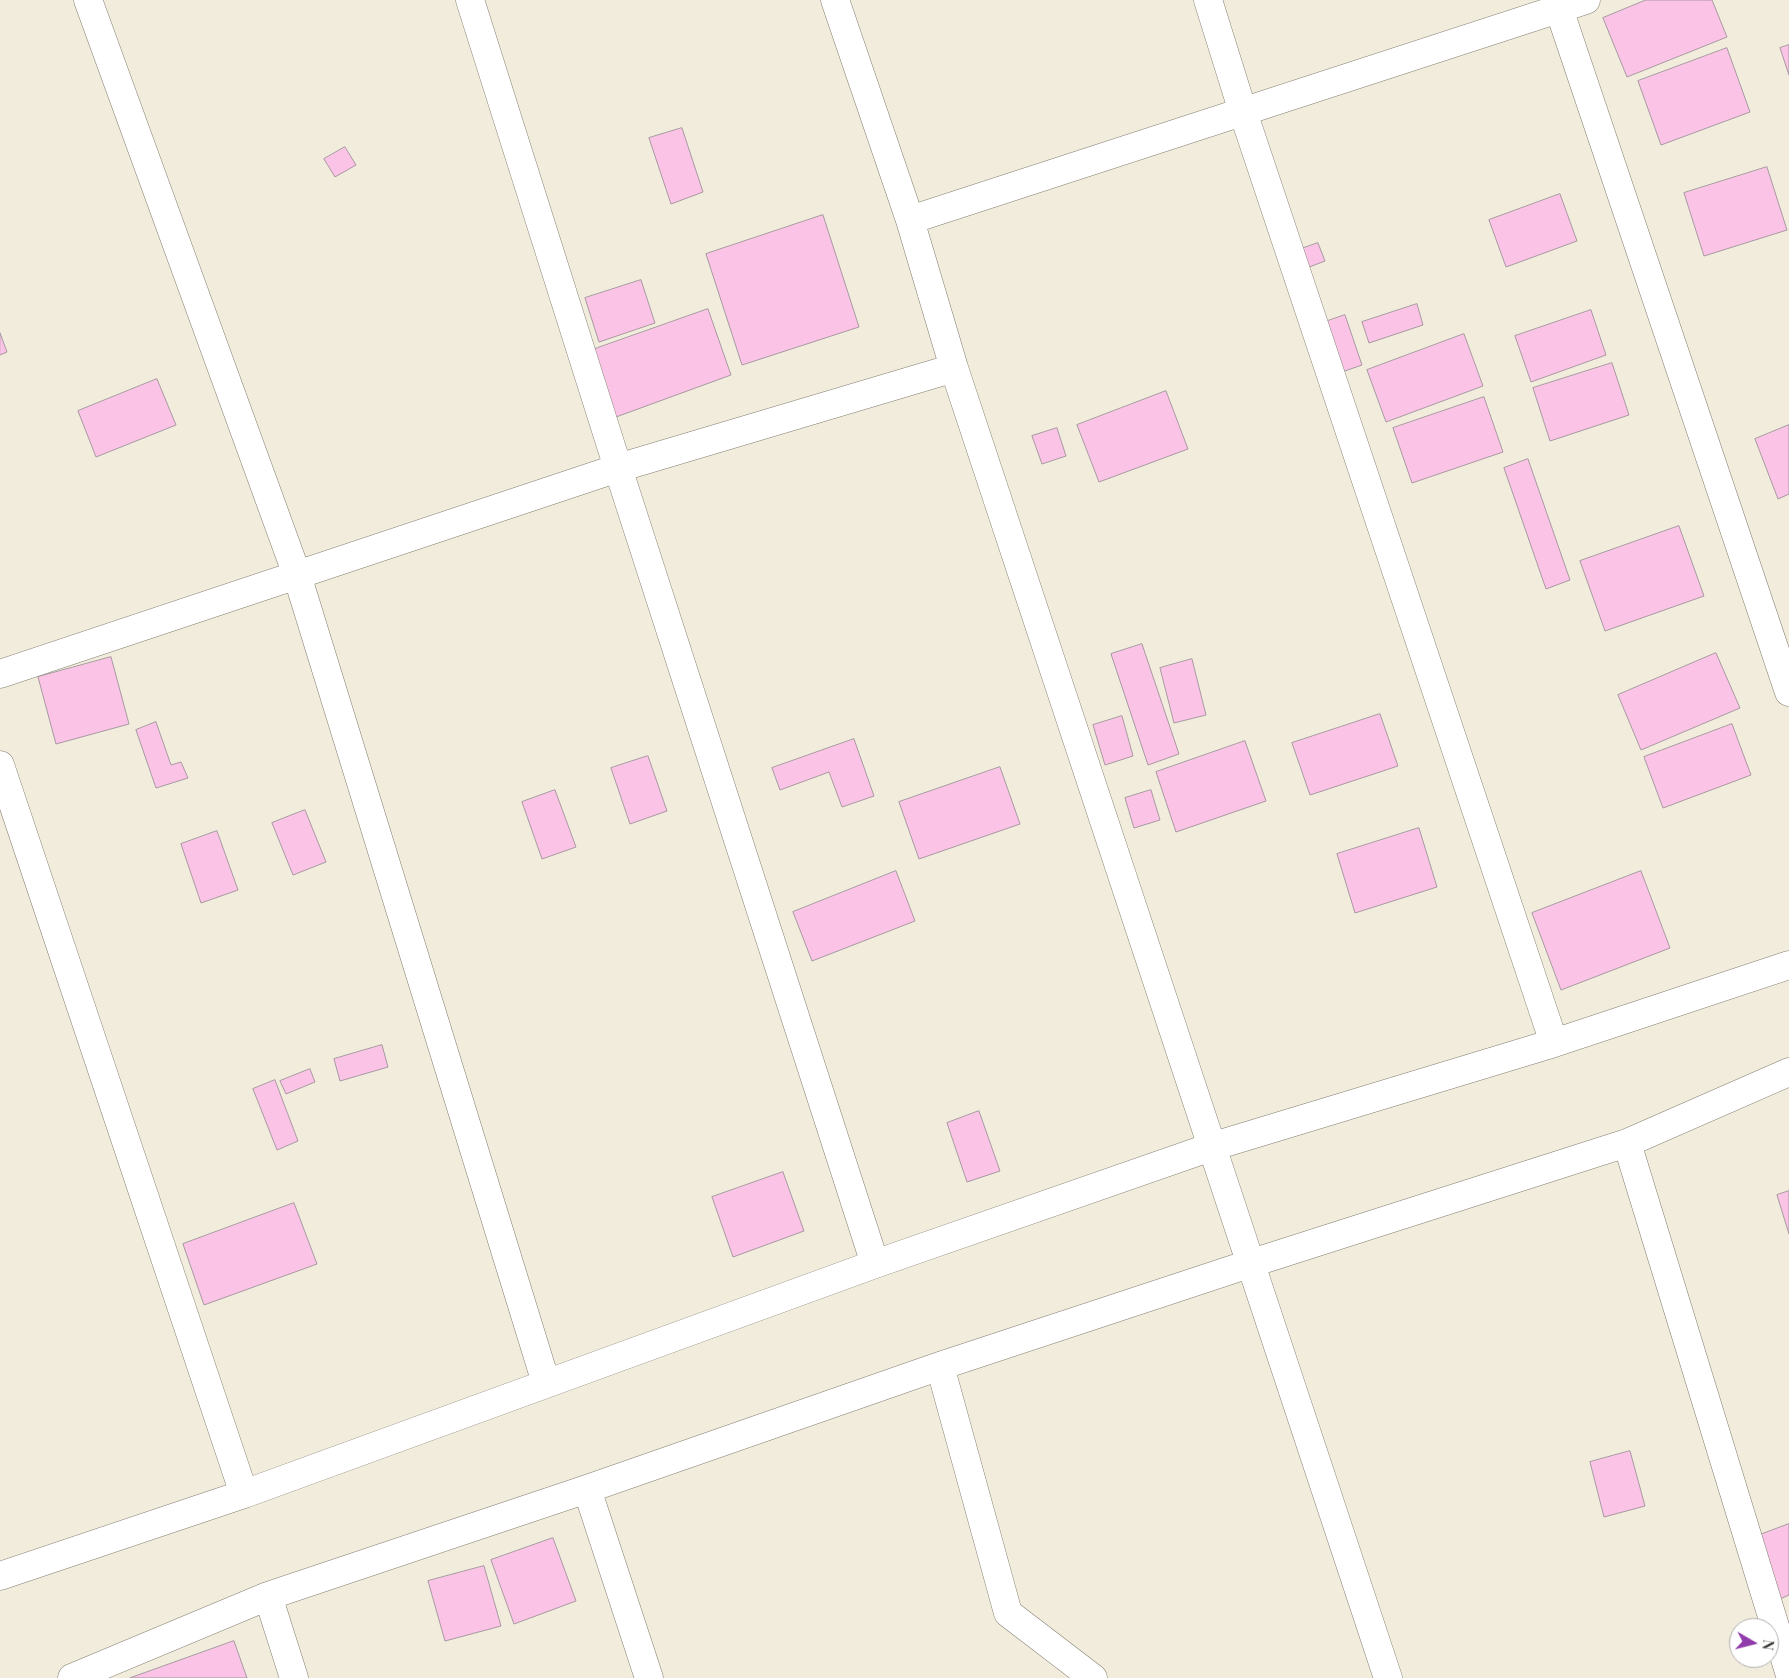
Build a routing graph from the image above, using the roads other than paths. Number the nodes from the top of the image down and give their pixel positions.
1 (88, 0) edge
2 (470, 0) edge
3 (836, 0) edge
4 (1208, 0) edge
5 (1586, 0) edge
6 (1558, 4) edge
7 (1243, 112) junction
8 (910, 220) junction
9 (954, 368) junction
10 (618, 468) junction
11 (297, 575) junction
12 (0, 674) edge
13 (1789, 692) edge
14 (0, 765) edge
15 (1789, 965) edge
16 (1554, 1043) junction
17 (1789, 1072) edge
18 (1627, 1144) junction
19 (1211, 1147) junction
20 (1252, 1263) junction
21 (875, 1264) junction
22 (940, 1366) junction
23 (546, 1383) junction
24 (587, 1489) junction
25 (244, 1494) junction
26 (0, 1576) edge
27 (268, 1596) junction
28 (1789, 1672) edge
29 (72, 1678) edge
30 (294, 1678) edge
31 (649, 1678) edge
32 (1092, 1678) edge
33 (1388, 1678) edge

1 - 11 street
2 - 10 street
3 - 8 street
4 - 7 street
5 - 6 street
6 - 7 street
6 - 13 street
7 - 8 street
7 - 16 street
8 - 9 street
9 - 10 street
9 - 19 street
10 - 11 street
10 - 21 street
11 - 12 street
11 - 23 street
14 - 25 street
15 - 16 street
16 - 19 street
17 - 18 street
18 - 20 street
18 - 28 street
19 - 20 street
19 - 21 street
20 - 22 street
20 - 33 street
21 - 23 street
22 - 24 street
22 - 32 street
23 - 25 street
24 - 27 street
24 - 31 street
25 - 26 street
27 - 29 street
27 - 30 street

